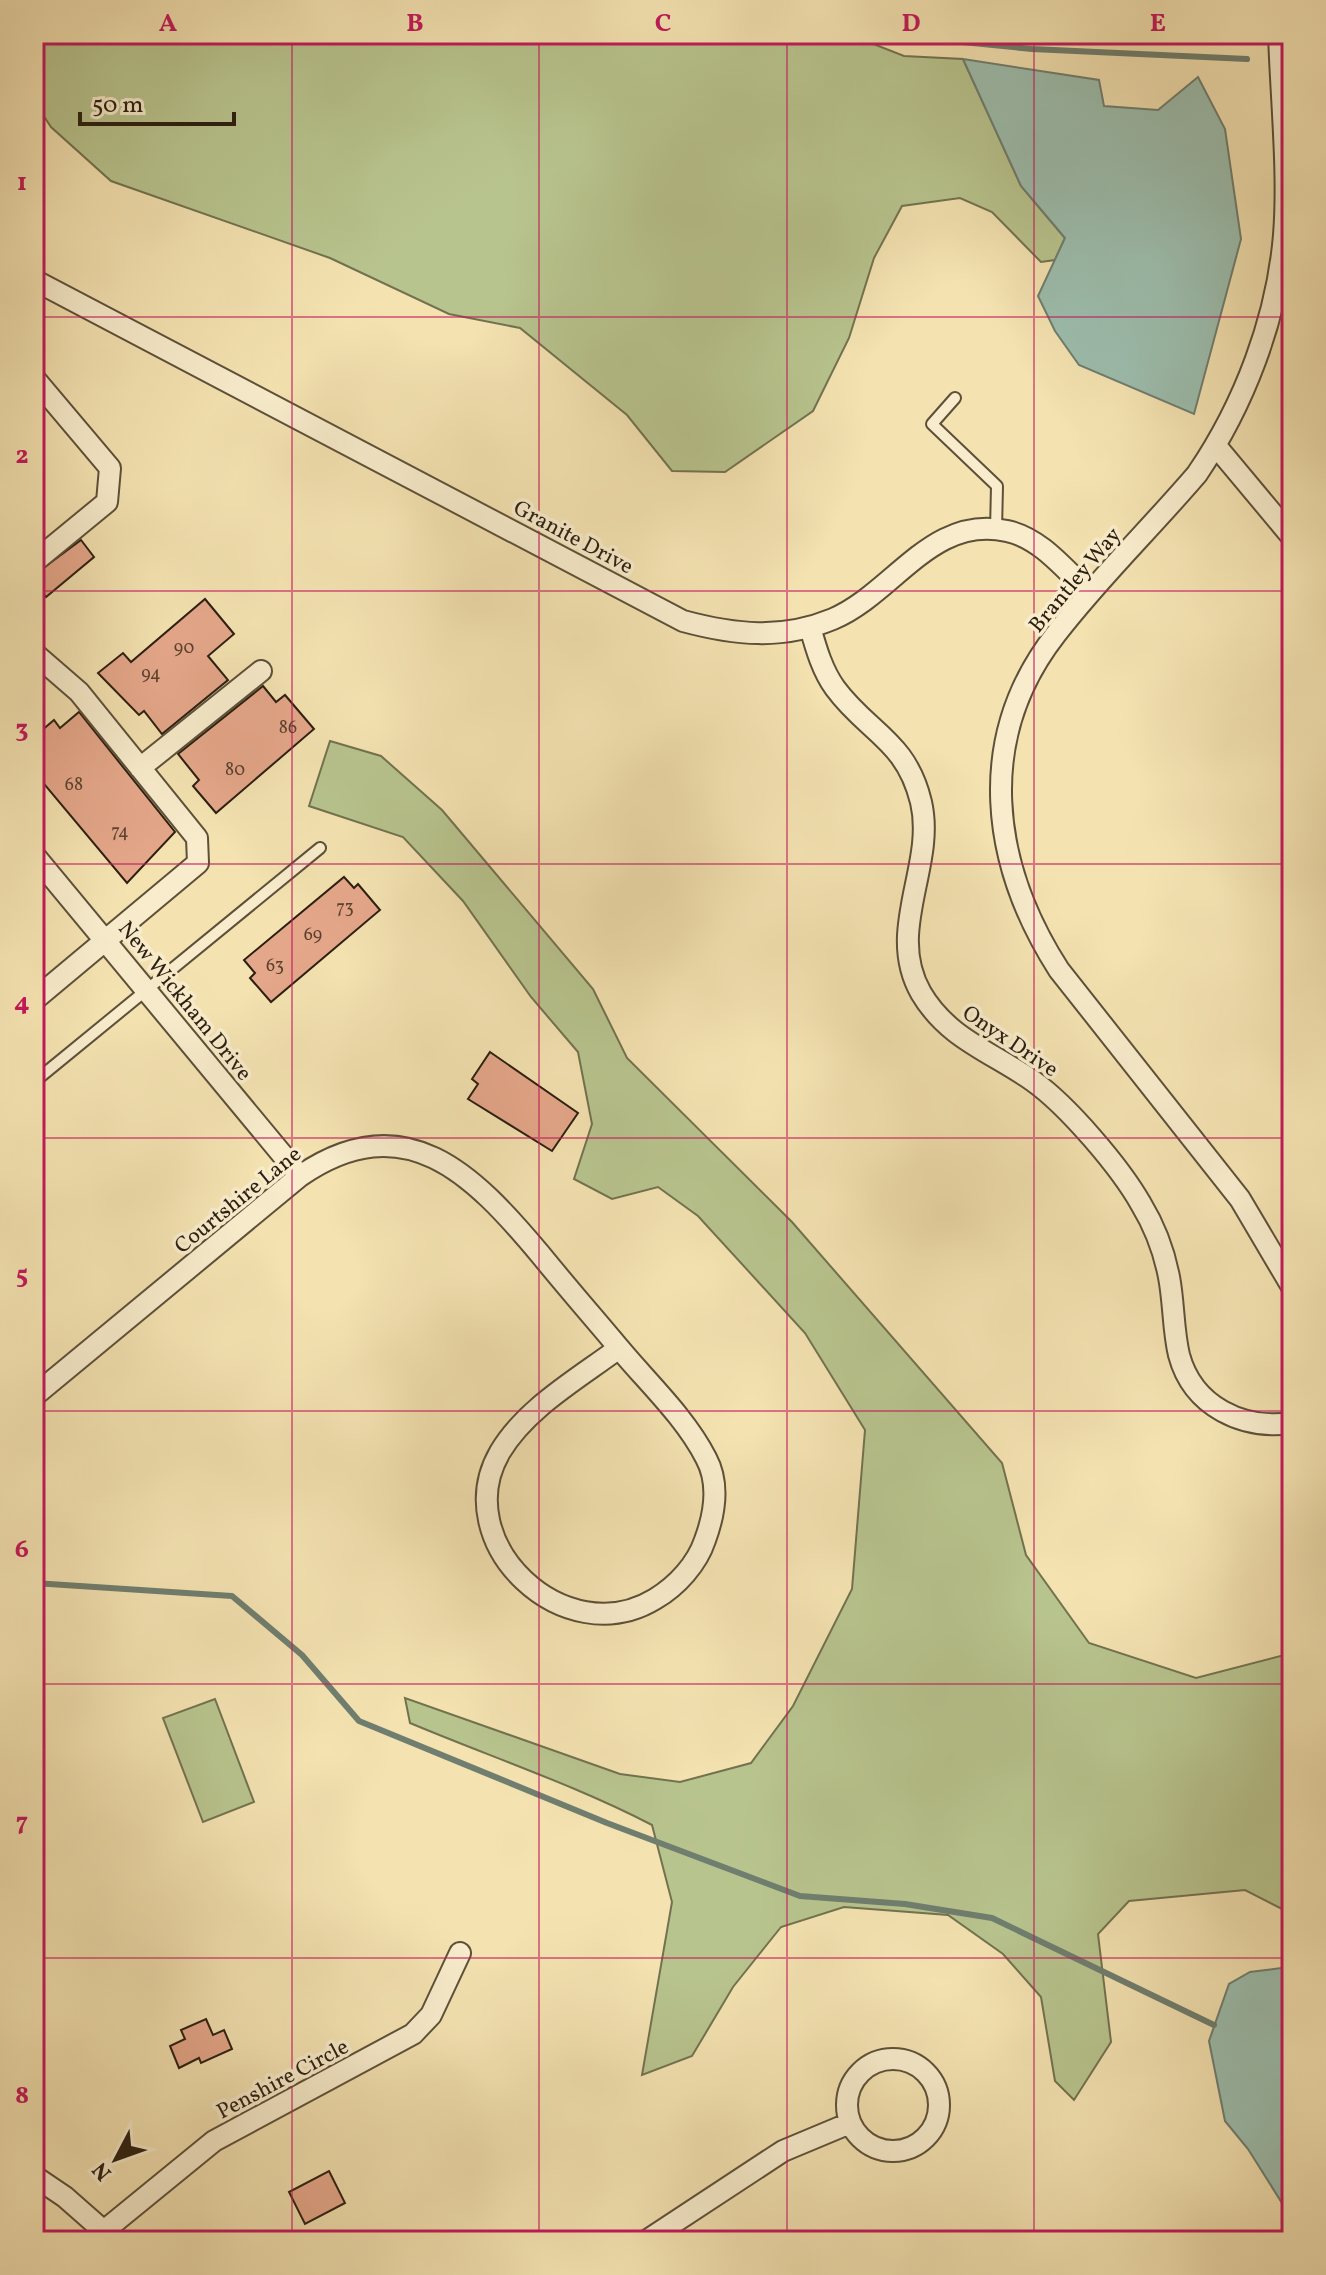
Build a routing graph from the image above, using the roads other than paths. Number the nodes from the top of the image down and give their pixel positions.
1 (1279, 34) edge
2 (34, 280) edge
3 (34, 378) edge
4 (955, 398) dead end
5 (1216, 446) junction
6 (996, 530) junction
7 (1292, 537) edge
8 (34, 562) edge
9 (1090, 593) junction
10 (810, 627) junction
11 (34, 653) edge
12 (261, 671) dead end
13 (140, 768) junction
14 (320, 848) dead end
15 (34, 855) edge
16 (106, 941) junction
17 (146, 989) junction
18 (34, 1000) edge
19 (34, 1082) edge
20 (300, 1176) junction
21 (1292, 1287) edge
22 (619, 1348) junction
23 (34, 1396) edge
24 (1292, 1423) edge
25 (460, 1953) dead end
26 (850, 2123) junction
27 (34, 2176) edge
28 (110, 2236) edge
29 (646, 2241) edge

1 - 5 street, Brantley Way
2 - 10 street, Granite Drive
3 - 8 street
4 - 6 lane
5 - 7 street
5 - 9 street, Brantley Way
6 - 9 street, Granite Drive
6 - 10 street, Granite Drive
9 - 21 street, Brantley Way
10 - 24 street, Onyx Drive
11 - 13 street
12 - 13 street
13 - 16 street
14 - 17 lane
15 - 16 street, New Wickham Drive
16 - 17 street, New Wickham Drive
16 - 18 street
17 - 19 lane
17 - 20 street, New Wickham Drive
20 - 22 street, Courtshire Lane
20 - 23 street, Courtshire Lane
22 - 22 street, Courtshire Lane
25 - 28 street, Penshire Circle
26 - 26 street
26 - 29 street
27 - 28 street

